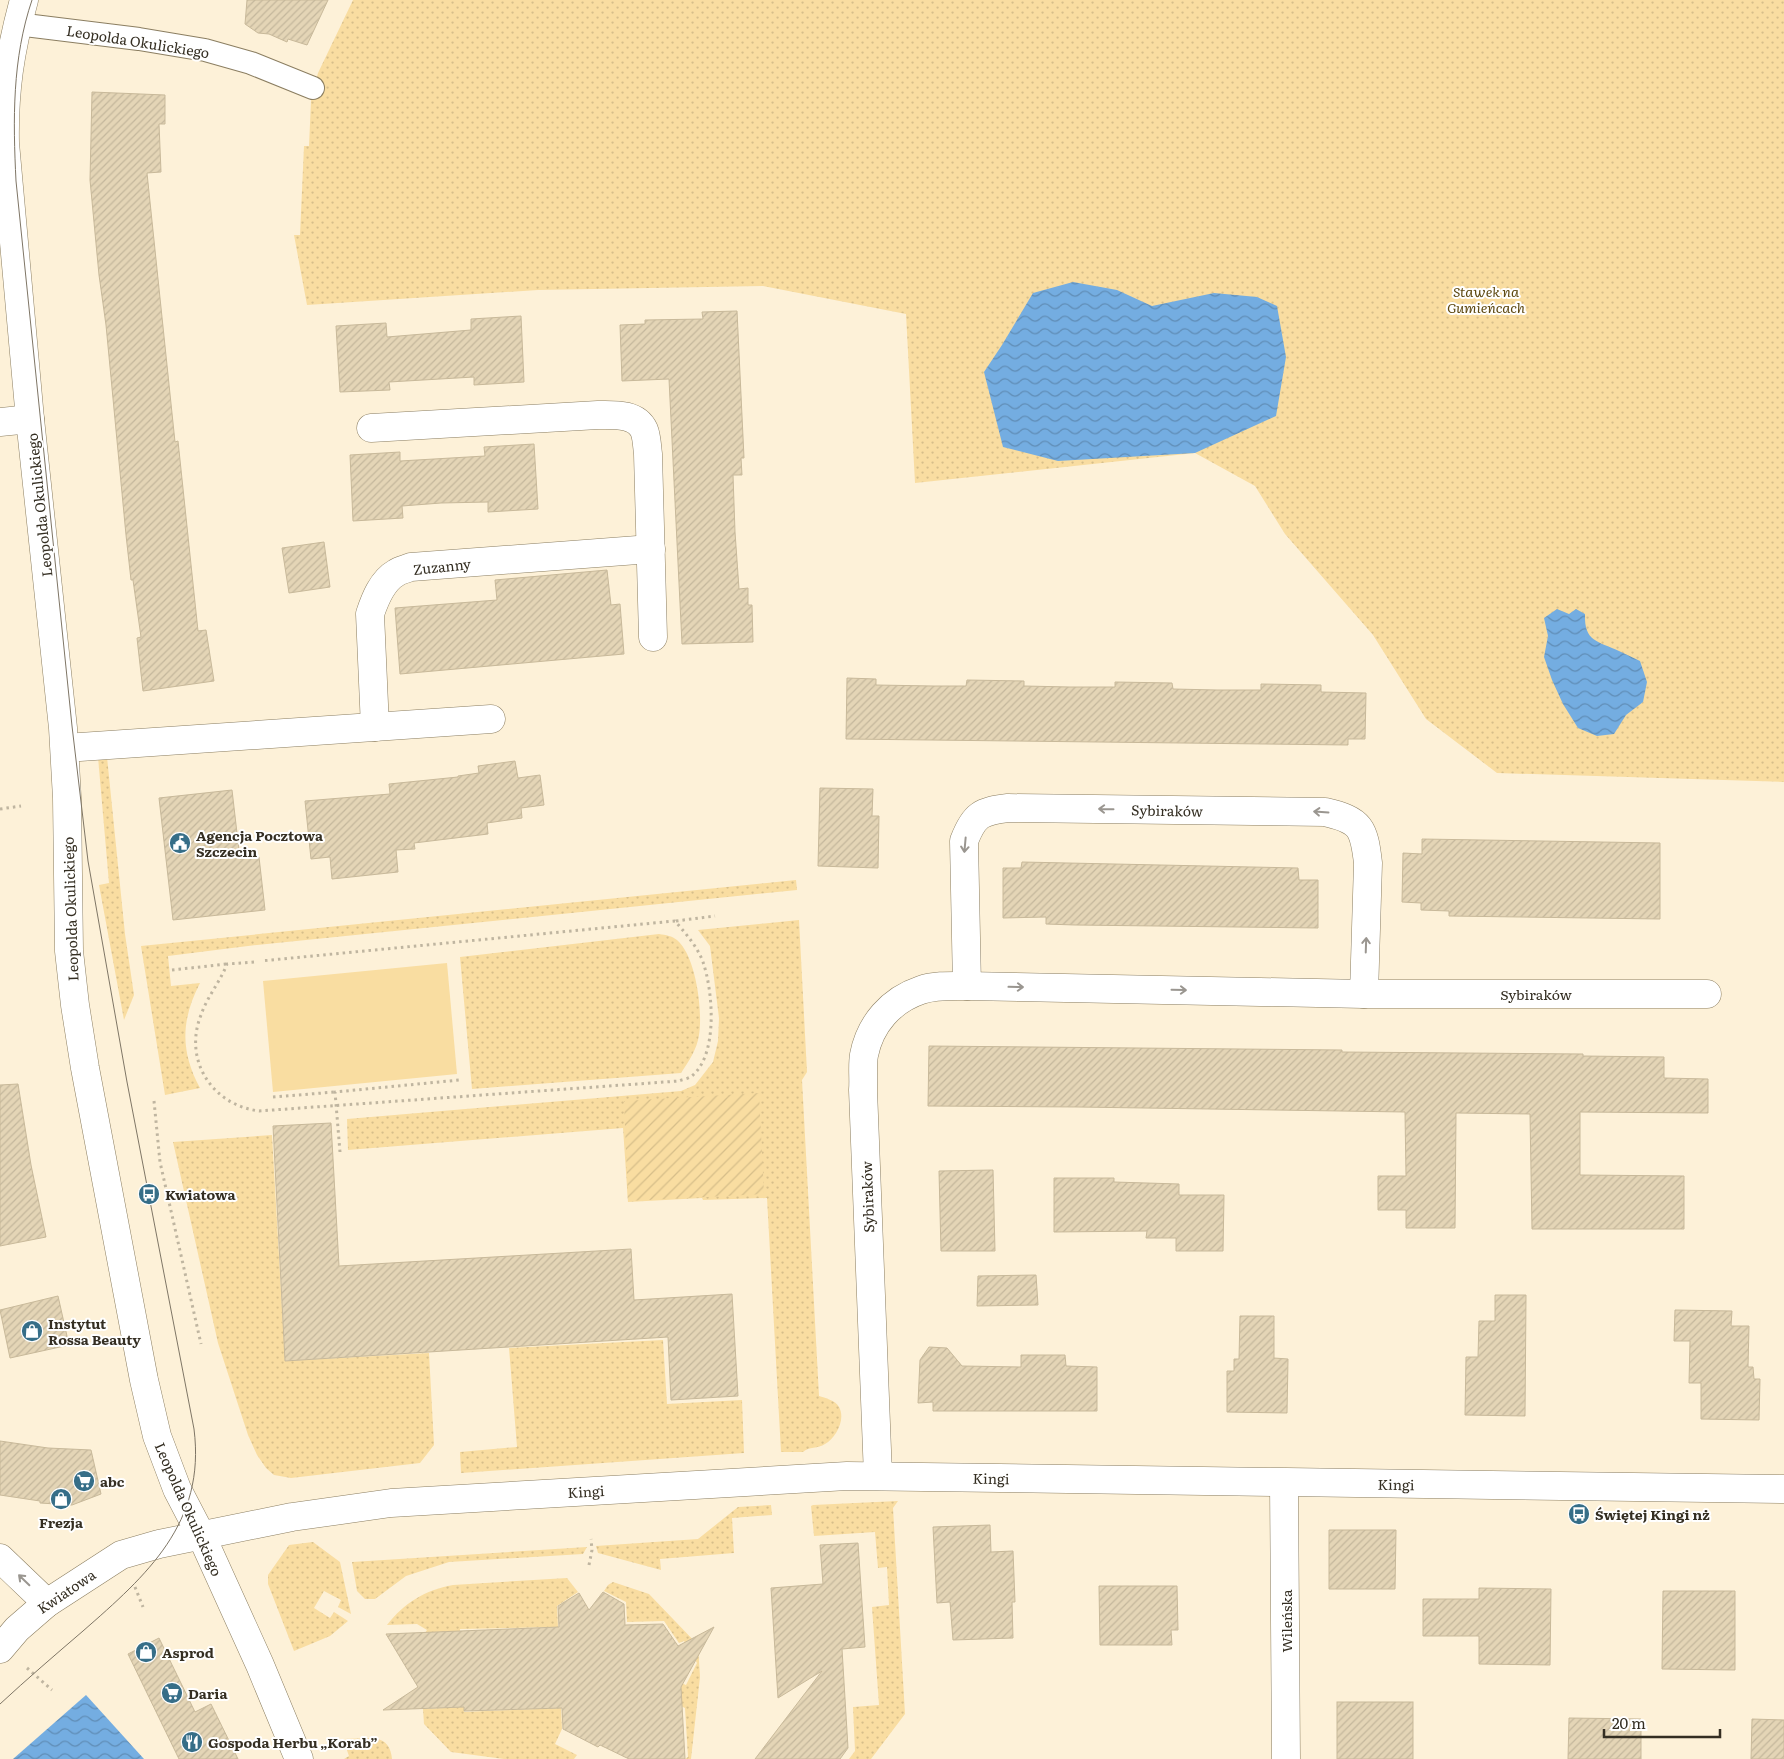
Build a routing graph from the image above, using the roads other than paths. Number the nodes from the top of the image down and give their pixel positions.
1 (21, 12) edge
2 (313, 88) dead end
3 (2, 109) edge
4 (30, 419) junction
5 (0, 422) edge
6 (370, 428) dead end
7 (651, 549) junction
8 (653, 637) dead end
9 (490, 719) dead end
10 (375, 727) junction
11 (65, 748) junction
12 (967, 986) junction
13 (1364, 994) junction
14 (1707, 994) dead end
15 (878, 1476) junction
16 (1284, 1483) junction
17 (1784, 1489) edge
18 (202, 1537) junction
19 (0, 1558) edge
20 (48, 1603) junction
21 (0, 1649) edge
22 (299, 1759) edge
23 (1286, 1759) edge

1 - 2 lane, Leopolda Okulickiego
1 - 3 street, Leopolda Okulickiego
3 - 4 street, Leopolda Okulickiego
4 - 5 street
4 - 11 street, Leopolda Okulickiego
6 - 7 street
7 - 8 street
7 - 10 street, Zuzanny
9 - 10 street
10 - 11 street
11 - 18 street, Leopolda Okulickiego
12 -> 13 street, Sybiraków
13 -> 12 street, Sybiraków
12 - 15 street, Sybiraków
13 - 14 street, Sybiraków
15 - 16 street, Kingi
15 - 18 street, Kingi
16 - 17 street, Kingi
16 - 23 street, Wileńska
18 - 20 street, Kwiatowa
18 - 22 street, Leopolda Okulickiego
20 -> 19 street
20 - 21 street, Kwiatowa

